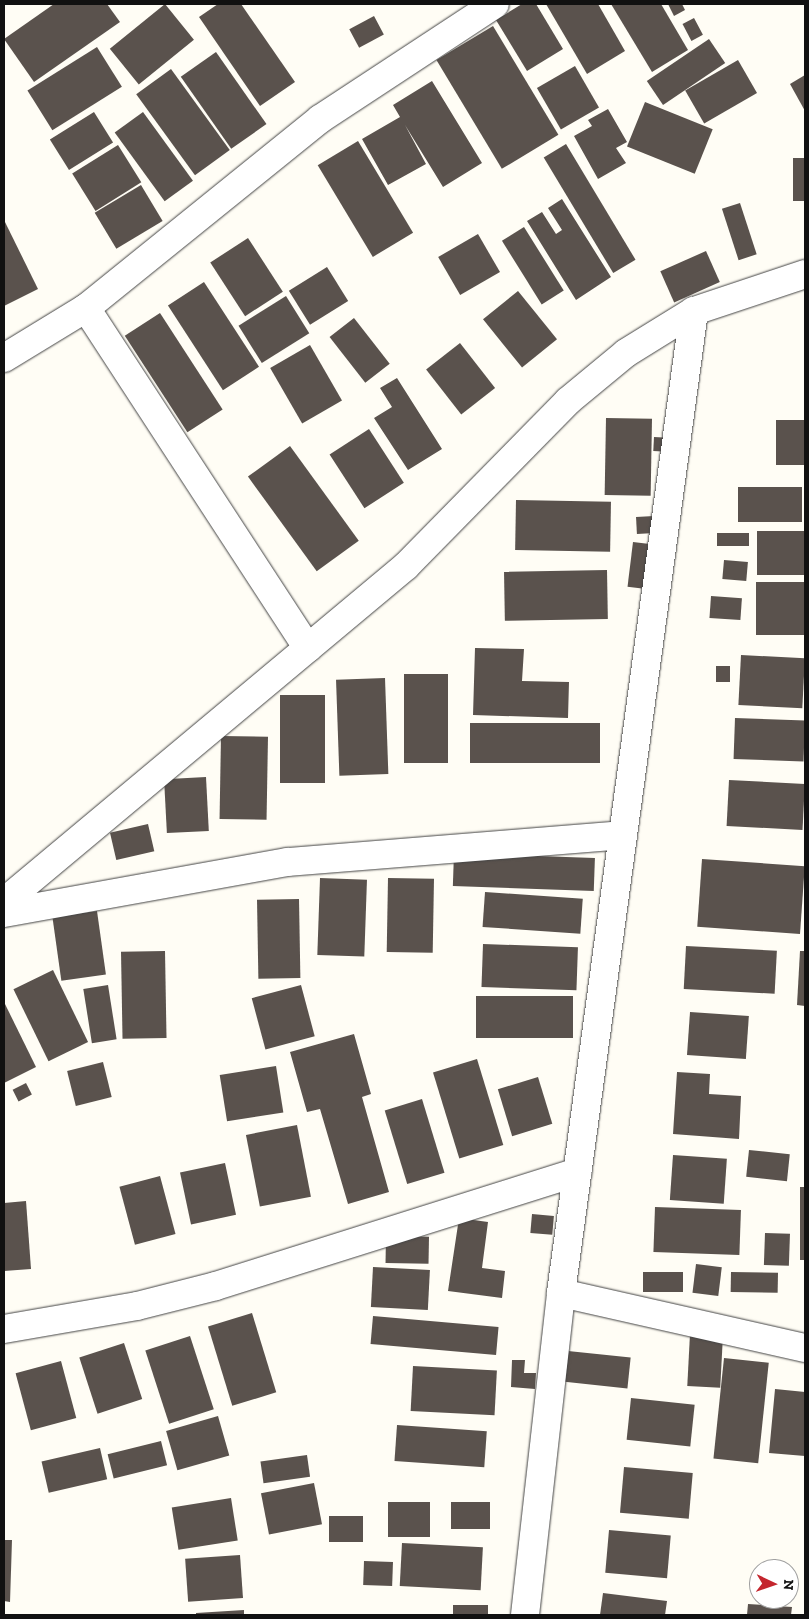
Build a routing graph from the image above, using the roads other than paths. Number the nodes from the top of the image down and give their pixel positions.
1 (495, 4) edge
2 (805, 274) edge
3 (86, 308) junction
4 (694, 311) junction
5 (4, 358) edge
6 (308, 648) junction
7 (623, 835) junction
8 (4, 902) edge
9 (4, 913) edge
10 (578, 1172) junction
11 (561, 1293) junction
12 (4, 1329) edge
13 (805, 1348) edge
14 (525, 1615) edge

1 - 3 street
2 - 4 street
3 - 5 street
3 - 6 street
4 - 6 street
4 - 7 street
6 - 8 street
7 - 9 street
7 - 10 street
10 - 11 street
10 - 12 street
11 - 13 street
11 - 14 street

